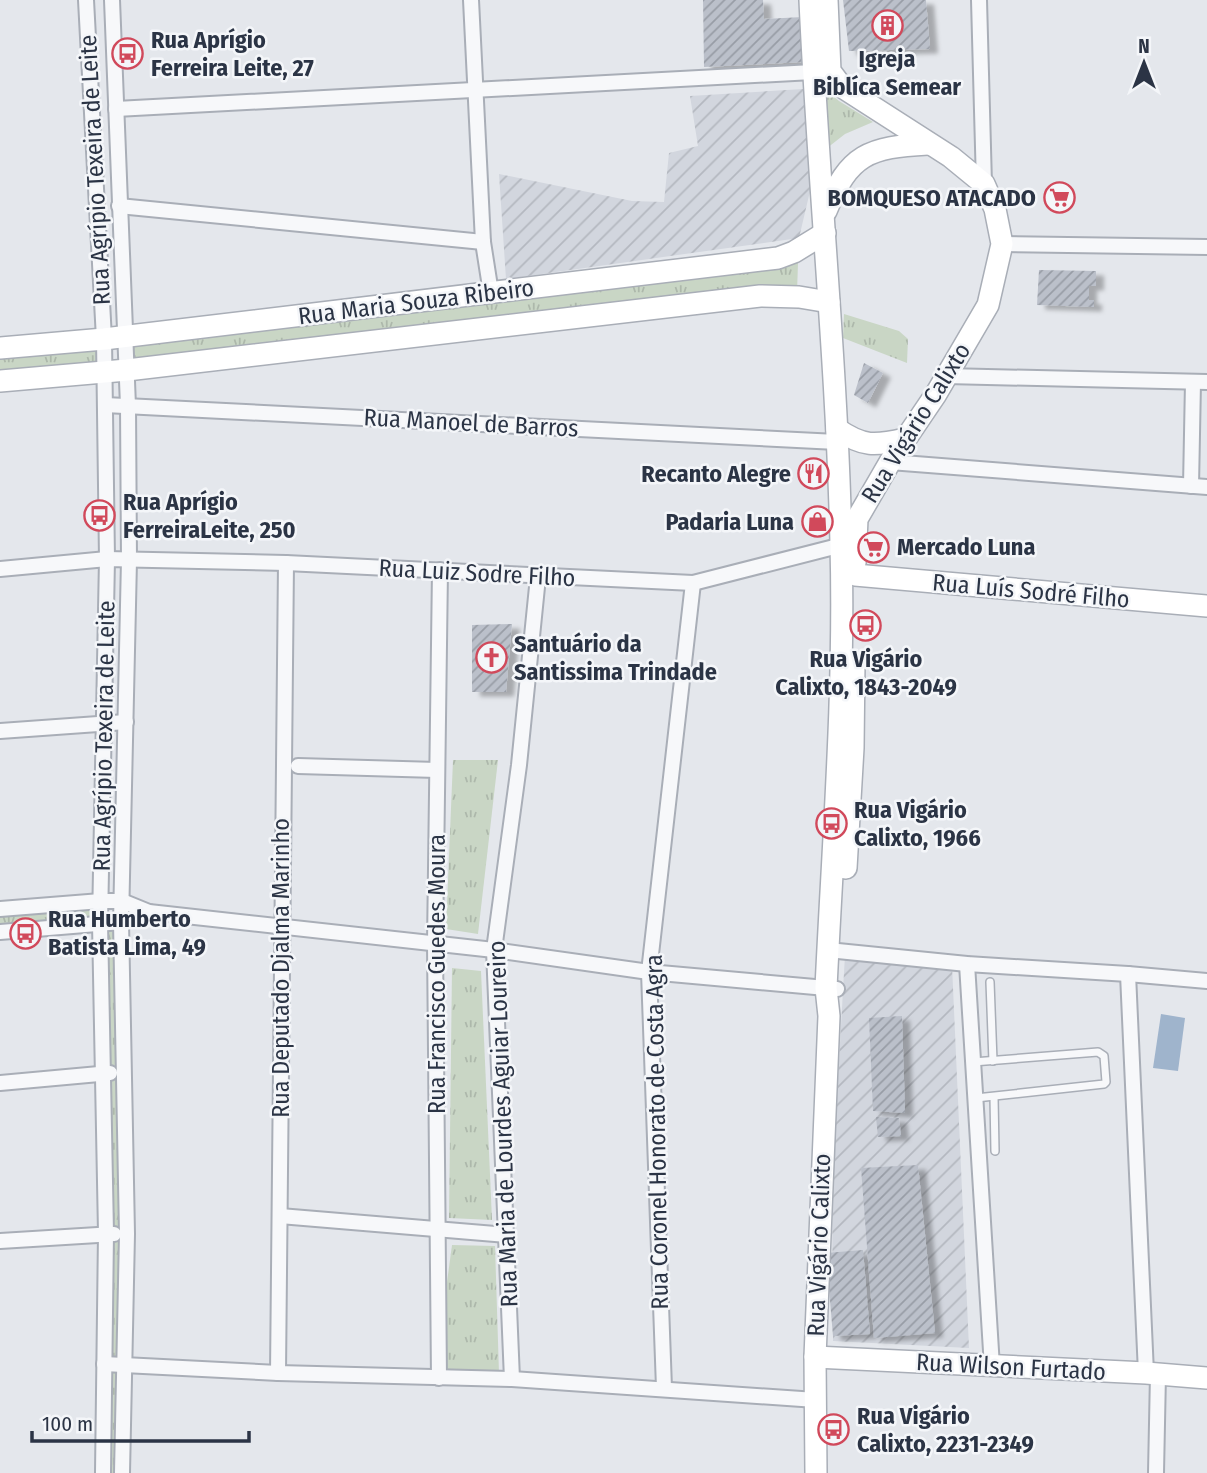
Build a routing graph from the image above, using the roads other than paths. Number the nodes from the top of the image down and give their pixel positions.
1 (86, 0) edge
2 (112, 0) edge
3 (471, 0) edge
4 (810, 0) edge
5 (827, 0) edge
6 (979, 0) edge
7 (813, 72) junction
8 (476, 91) junction
9 (116, 109) junction
10 (928, 144) junction
11 (984, 184) junction
12 (119, 206) junction
13 (824, 225) junction
14 (483, 242) junction
15 (1002, 244) junction
16 (1207, 247) edge
17 (491, 293) junction
18 (829, 302) junction
19 (114, 338) junction
20 (0, 348) edge
21 (127, 370) junction
22 (103, 372) junction
23 (946, 376) junction
24 (0, 381) edge
25 (1200, 382) edge
26 (105, 405) junction
27 (128, 406) junction
28 (837, 435) junction
29 (905, 439) junction
30 (890, 462) junction
31 (1191, 486) junction
32 (1207, 487) edge
33 (842, 545) junction
34 (107, 559) junction
35 (129, 561) junction
36 (286, 563) junction
37 (0, 569) edge
38 (440, 570) junction
39 (855, 575) junction
40 (538, 577) junction
41 (693, 583) junction
42 (1207, 606) edge
43 (103, 722) junction
44 (126, 722) junction
45 (0, 731) edge
46 (298, 766) dead end
47 (437, 770) junction
48 (101, 901) junction
49 (122, 901) junction
50 (0, 909) edge
51 (149, 912) junction
52 (121, 922) junction
53 (100, 923) junction
54 (281, 927) junction
55 (0, 932) edge
56 (435, 943) junction
57 (494, 950) junction
58 (834, 950) junction
59 (967, 964) junction
60 (649, 972) junction
61 (1128, 974) junction
62 (1207, 981) edge
63 (990, 982) dead end
64 (831, 988) junction
65 (993, 1061) junction
66 (973, 1062) junction
67 (123, 1072) junction
68 (103, 1073) junction
69 (0, 1083) edge
70 (994, 1097) junction
71 (975, 1098) junction
72 (995, 1151) dead end
73 (280, 1216) junction
74 (438, 1229) junction
75 (106, 1234) junction
76 (127, 1234) junction
77 (508, 1235) junction
78 (0, 1241) edge
79 (815, 1357) junction
80 (104, 1364) junction
81 (126, 1364) junction
82 (992, 1367) junction
83 (278, 1373) junction
84 (1152, 1373) junction
85 (439, 1378) junction
86 (1207, 1378) edge
87 (512, 1379) junction
88 (664, 1388) junction
89 (816, 1400) junction
90 (103, 1473) edge
91 (122, 1473) edge
92 (816, 1473) edge
93 (1156, 1473) edge

1 - 19 street, Rua Agrípio Texeira de Leite
2 - 9 street, Rua Agrípio Texeira de Leite
3 - 8 street
4 - 7 main road, Rua Vigário Calixto
5 - 10 main road, Rua Vigário Calixto
6 - 11 street
7 - 8 street
7 - 13 main road, Rua Vigário Calixto
8 - 9 street
8 - 14 street
9 - 12 street, Rua Agrípio Texeira de Leite
10 - 11 main road, Rua Vigário Calixto
10 - 13 main road
11 - 15 main road, Rua Vigário Calixto
12 - 14 street
12 - 19 street, Rua Agrípio Texeira de Leite
13 - 17 main road, Rua Maria Souza Ribeiro
13 - 18 main road, Rua Vigário Calixto
14 - 17 street
15 - 16 street
15 - 23 main road, Rua Vigário Calixto
17 - 19 main road, Rua Maria Souza Ribeiro
18 - 21 main road, Rua Maria Souza Ribeiro
18 - 28 main road, Rua Vigário Calixto
19 - 20 main road, Rua Maria Souza Ribeiro
19 - 21 street, Rua Agrípio Texeira de Leite
19 - 22 street, Rua Agrípio Texeira de Leite
21 - 22 main road, Rua Maria Souza Ribeiro
21 - 27 street, Rua Agrípio Texeira de Leite
22 - 24 main road, Rua Maria Souza Ribeiro
22 - 26 street, Rua Agrípio Texeira de Leite
23 - 25 street
23 - 29 main road, Rua Vigário Calixto
25 - 31 street
26 - 27 street, Rua Manoel de Barros
26 - 34 street, Rua Agrípio Texeira de Leite
27 - 28 street, Rua Manoel de Barros
27 - 35 street, Rua Agrípio Texeira de Leite
28 - 29 main road
28 - 33 main road, Rua Vigário Calixto
29 - 30 main road, Rua Vigário Calixto
30 - 31 street
30 - 39 main road, Rua Vigário Calixto
31 - 32 street
33 - 41 street, Rua Luiz Sodre Filho
33 - 58 main road, Rua Vigário Calixto
34 - 35 street, Rua Luiz Sodre Filho
34 - 37 street, Rua Luiz Sodre Filho
34 - 43 street, Rua Agrípio Texeira de Leite
35 - 36 street, Rua Luiz Sodre Filho
35 - 44 street, Rua Agrípio Texeira de Leite
36 - 38 street, Rua Luiz Sodre Filho
36 - 54 street, Rua Deputado Djalma Marinho
38 - 40 street, Rua Luiz Sodre Filho
38 - 47 street, Rua Francisco Guedes Moura
39 - 42 main road, Rua Luís Sodré Filho
39 - 58 main road, Rua Vigário Calixto
40 - 41 street, Rua Luiz Sodre Filho
40 - 57 street, Rua Maria de Lourdes Aguiar Loureiro
41 - 60 street, Rua Coronel Honorato de Costa Agra
43 - 44 street
43 - 45 street
43 - 48 street, Rua Agrípio Texeira de Leite
44 - 49 street, Rua Agrípio Texeira de Leite
46 - 47 street
47 - 56 street, Rua Francisco Guedes Moura
48 - 49 street
48 - 50 street
48 - 53 street, Rua Agrípio Texeira de Leite
49 - 51 street
49 - 52 street, Rua Agrípio Texeira de Leite
51 - 52 street
51 - 54 street
52 - 53 street
52 - 67 street, Rua Agrípio Texeira de Leite
53 - 55 street
53 - 68 street, Rua Agrípio Texeira de Leite
54 - 56 street
54 - 73 street, Rua Deputado Djalma Marinho
56 - 57 street
56 - 74 street, Rua Francisco Guedes Moura
57 - 60 street
57 - 77 street, Rua Maria de Lourdes Aguiar Loureiro
58 - 59 street
58 - 64 main road, Rua Vigário Calixto
59 - 61 street
59 - 66 street
60 - 64 street
60 - 88 street, Rua Coronel Honorato de Costa Agra
61 - 62 street
61 - 84 street
63 - 65 lane
64 - 79 main road, Rua Vigário Calixto
65 - 66 lane
65 - 70 lane
66 - 71 street
67 - 68 street
67 - 76 street, Rua Agrípio Texeira de Leite
68 - 69 street
68 - 75 street, Rua Agrípio Texeira de Leite
70 - 71 lane
70 - 72 lane
71 - 82 street
73 - 74 street
73 - 83 street, Rua Deputado Djalma Marinho
74 - 77 street
74 - 85 street, Rua Francisco Guedes Moura
75 - 76 street
75 - 78 street
75 - 80 street, Rua Agrípio Texeira de Leite
76 - 81 street, Rua Agrípio Texeira de Leite
77 - 87 street, Rua Maria de Lourdes Aguiar Loureiro
79 - 82 main road, Rua Wilson Furtado
79 - 89 main road, Rua Vigário Calixto
80 - 81 street
80 - 90 street, Rua Agrípio Texeira de Leite
81 - 83 street
81 - 91 street, Rua Agrípio Texeira de Leite
82 - 84 main road, Rua Wilson Furtado
83 - 85 street
84 - 86 main road, Rua Wilson Furtado
84 - 93 street
85 - 87 street
87 - 88 street
88 - 89 street
89 - 92 main road, Rua Vigário Calixto

